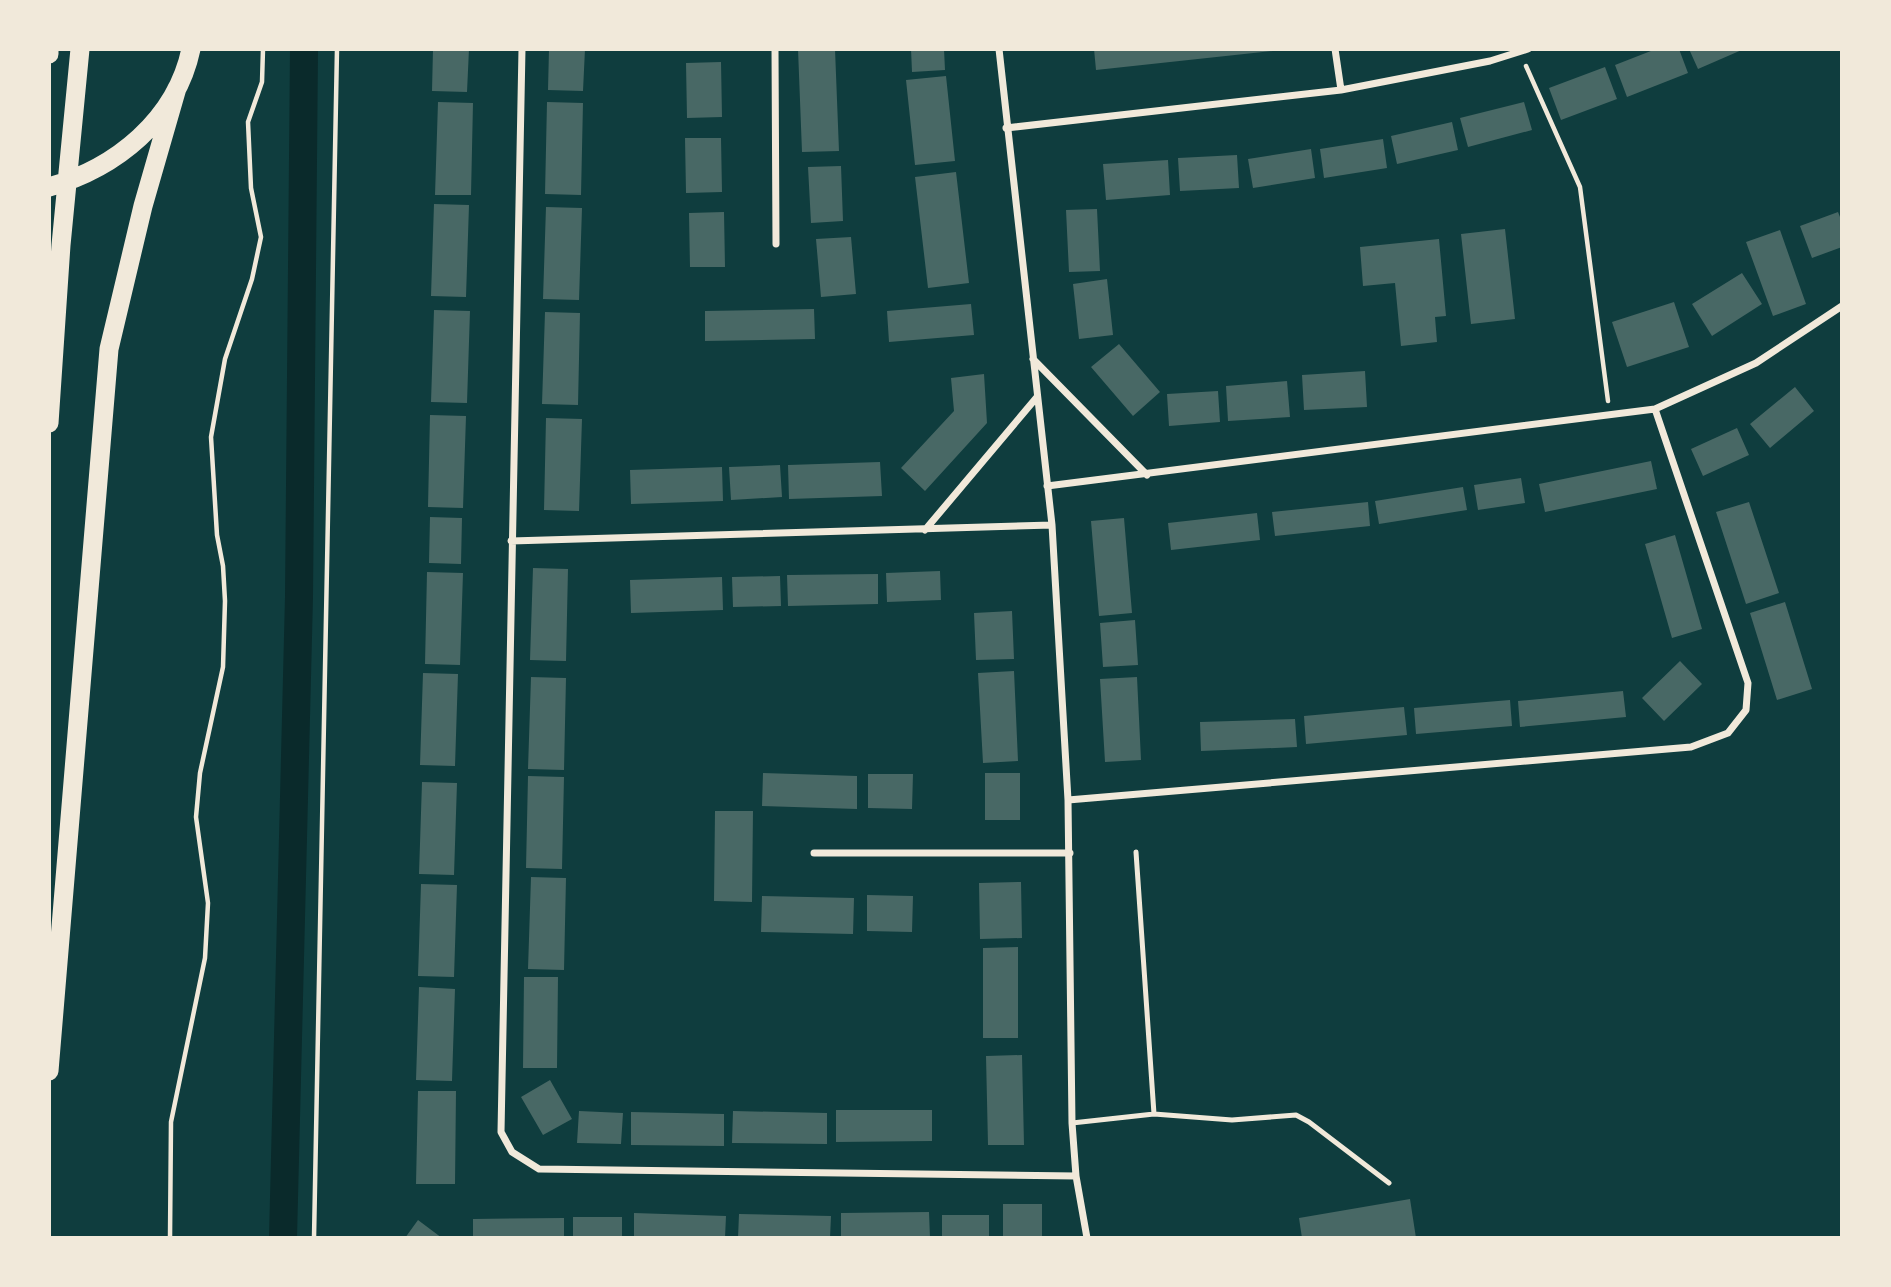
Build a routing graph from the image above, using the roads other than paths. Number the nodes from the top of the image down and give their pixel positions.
1 (80, 49) edge
2 (191, 49) edge
3 (522, 49) edge
4 (775, 49) edge
5 (999, 49) edge
6 (1335, 49) edge
7 (1528, 49) edge
8 (177, 88) junction
9 (1340, 90) junction
10 (1006, 128) junction
11 (49, 187) edge
12 (776, 244) dead end
13 (1842, 306) edge
14 (1032, 358) junction
15 (1037, 397) junction
16 (1655, 409) junction
17 (49, 423) edge
18 (1147, 475) junction
19 (1047, 485) junction
20 (1052, 525) junction
21 (925, 530) junction
22 (512, 541) junction
23 (1068, 800) junction
24 (1136, 852) dead end
25 (814, 853) dead end
26 (1070, 853) junction
27 (49, 1071) edge
28 (1154, 1114) junction
29 (1072, 1123) junction
30 (1076, 1176) junction
31 (1389, 1183) dead end
32 (1087, 1238) edge

1 - 17 highway
2 - 8 highway
3 - 22 street
4 - 12 street
5 - 10 street
6 - 9 street
7 - 9 street
8 - 11 highway
8 - 27 highway
9 - 10 street
10 - 14 street
13 - 16 street
14 - 15 street
14 - 18 street
15 - 19 street
15 - 21 street
16 - 18 street
16 - 23 street
18 - 19 street
19 - 20 street
20 - 21 street
20 - 23 street
21 - 22 street
22 - 30 street
23 - 26 street
24 - 28 lane
25 - 26 street
26 - 29 street
28 - 29 lane
28 - 31 lane
29 - 30 street
30 - 32 street

